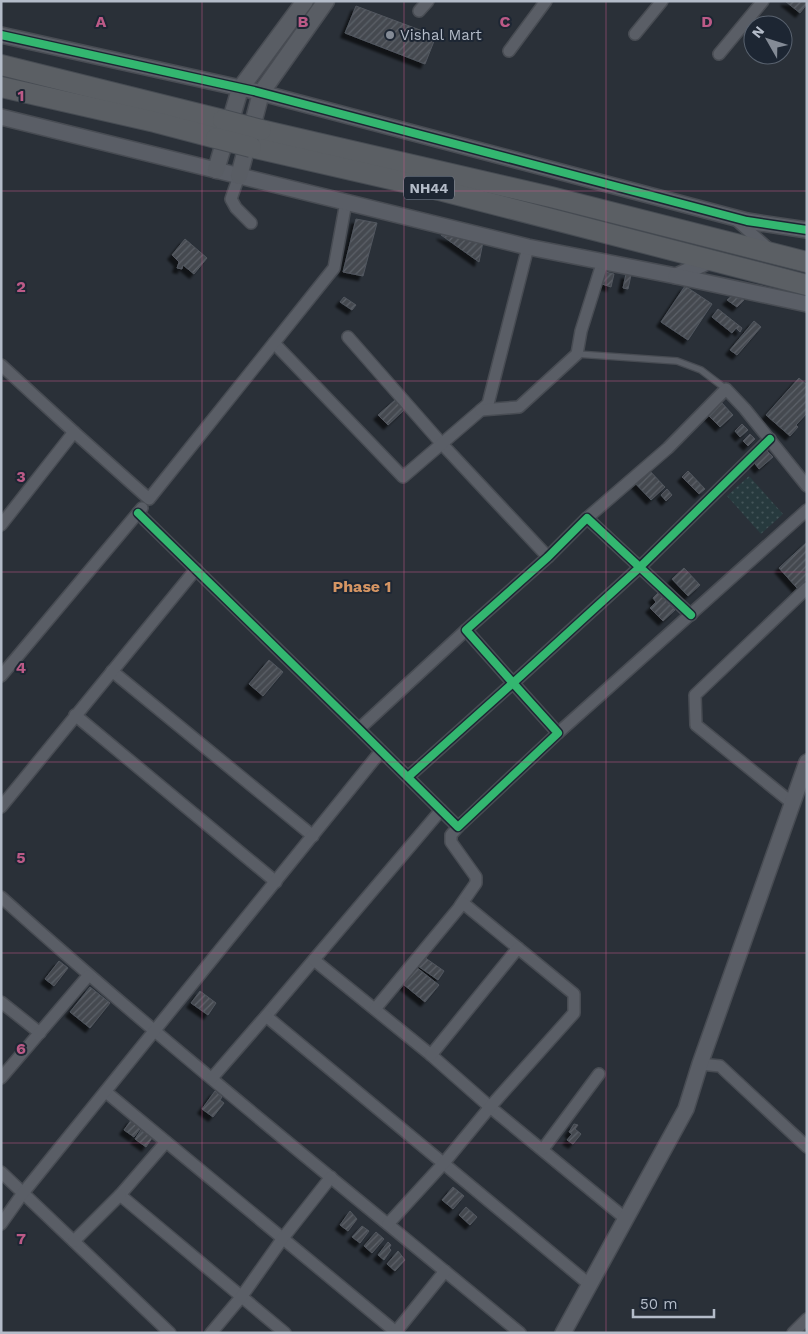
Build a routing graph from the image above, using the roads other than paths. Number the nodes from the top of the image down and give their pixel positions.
1 (306, 1) edge
2 (326, 1) edge
3 (428, 1) edge
4 (546, 1) edge
5 (662, 1) edge
6 (763, 1) edge
7 (419, 11) dead end
8 (635, 34) dead end
9 (1, 35) edge
10 (509, 51) dead end
11 (719, 54) dead end
12 (1, 65) edge
13 (1, 87) edge
14 (240, 89) junction
15 (261, 93) junction
16 (1, 118) edge
17 (220, 129) junction
18 (216, 170) junction
19 (240, 176) junction
20 (346, 202) junction
21 (732, 217) junction
22 (251, 223) dead end
23 (807, 230) edge
24 (528, 247) junction
25 (775, 254) junction
26 (712, 260) junction
27 (603, 261) junction
28 (807, 262) edge
29 (676, 276) junction
30 (807, 284) edge
31 (807, 304) edge
32 (348, 337) dead end
33 (274, 343) junction
34 (577, 354) junction
35 (1, 365) edge
36 (726, 389) junction
37 (481, 410) junction
38 (74, 432) junction
39 (770, 439) junction
40 (442, 444) junction
41 (807, 486) edge
42 (149, 499) junction
43 (807, 510) edge
44 (138, 512) junction
45 (587, 518) junction
46 (1, 524) edge
47 (548, 557) junction
48 (640, 567) junction
49 (196, 569) junction
50 (807, 588) edge
51 (691, 615) junction
52 (466, 630) junction
53 (112, 671) junction
54 (1, 676) edge
55 (513, 683) junction
56 (75, 715) junction
57 (359, 729) junction
58 (558, 733) junction
59 (381, 751) junction
60 (807, 762) edge
61 (408, 777) junction
62 (792, 803) junction
63 (1, 807) edge
64 (442, 810) junction
65 (458, 827) junction
66 (313, 836) junction
67 (276, 882) junction
68 (1, 897) edge
69 (460, 906) junction
70 (518, 948) junction
71 (314, 960) junction
72 (88, 976) junction
73 (1, 1002) edge
74 (375, 1009) junction
75 (266, 1016) junction
76 (154, 1031) junction
77 (40, 1032) junction
78 (431, 1055) junction
79 (700, 1064) junction
80 (599, 1074) dead end
81 (1, 1078) edge
82 (212, 1078) junction
83 (106, 1092) junction
84 (490, 1107) junction
85 (166, 1142) junction
86 (807, 1147) edge
87 (543, 1149) junction
88 (443, 1164) junction
89 (1, 1172) edge
90 (331, 1177) junction
91 (24, 1193) junction
92 (120, 1195) junction
93 (626, 1219) junction
94 (1, 1224) edge
95 (388, 1224) junction
96 (283, 1238) junction
97 (74, 1241) junction
98 (445, 1271) junction
99 (590, 1285) junction
100 (242, 1296) junction
101 (807, 1319) edge
102 (396, 1332) edge
103 (170, 1333) edge
104 (211, 1333) edge
105 (285, 1333) edge
106 (520, 1333) edge
107 (563, 1333) edge
108 (793, 1333) edge

1 - 14 main road
2 - 15 main road
3 - 7 street
4 - 10 street
5 - 8 street
6 - 11 street
9 - 14 street
12 - 17 highway, NH44
13 - 17 highway, NH44
14 - 15 street
14 - 18 main road
15 - 19 main road
15 - 21 street
16 - 18 street
17 - 25 highway, NH44, bridge
17 - 26 highway, NH44, bridge
18 - 19 street
19 - 20 street
19 - 22 street
20 - 24 street
20 - 33 street
21 - 23 street
21 - 25 street
24 - 27 street
24 - 37 street
25 - 28 highway, NH44
26 - 29 street
26 - 30 highway, NH44
27 - 29 street
27 - 34 street
29 - 31 street
32 - 40 street
33 - 40 street
33 - 42 street
34 - 36 lane
34 - 37 street
35 - 38 street
36 - 39 street
36 - 45 street
37 - 40 street
38 - 42 street
38 - 46 street
39 - 41 street
39 - 48 street
40 - 47 street
42 - 44 street
43 - 51 street
44 - 49 street
44 - 54 street
45 - 47 street
45 - 48 street
47 - 52 street
48 - 51 street
48 - 55 street
49 - 53 street
49 - 57 street
50 - 62 street
51 - 58 street
52 - 55 street
52 - 57 street
53 - 56 street
53 - 66 street
55 - 58 street
55 - 61 street
56 - 63 street
56 - 67 street
57 - 59 street
58 - 65 street
59 - 61 street
59 - 66 street
60 - 62 street
61 - 64 street
62 - 79 street
64 - 65 street
64 - 71 street
65 - 69 street
66 - 67 street
67 - 76 street
68 - 72 street
69 - 70 street
69 - 74 street
70 - 78 street
70 - 84 street
71 - 74 street
71 - 75 street
72 - 76 street
72 - 77 street
73 - 77 street
74 - 78 street
75 - 82 street
75 - 88 street
76 - 82 street
76 - 83 street
77 - 81 street
78 - 84 street
79 - 86 street
79 - 93 street
80 - 87 street
82 - 90 street
83 - 85 street
83 - 91 street
84 - 87 street
84 - 88 street
85 - 92 street
85 - 96 street
87 - 93 street
88 - 95 street
88 - 99 street
89 - 91 street
90 - 95 street
90 - 96 street
91 - 94 street
91 - 97 street
92 - 97 street
92 - 100 street
93 - 99 street
95 - 98 street
96 - 100 street
96 - 102 street
97 - 103 street
98 - 102 street
98 - 106 street
99 - 107 street
100 - 104 street
100 - 105 street
101 - 108 street

